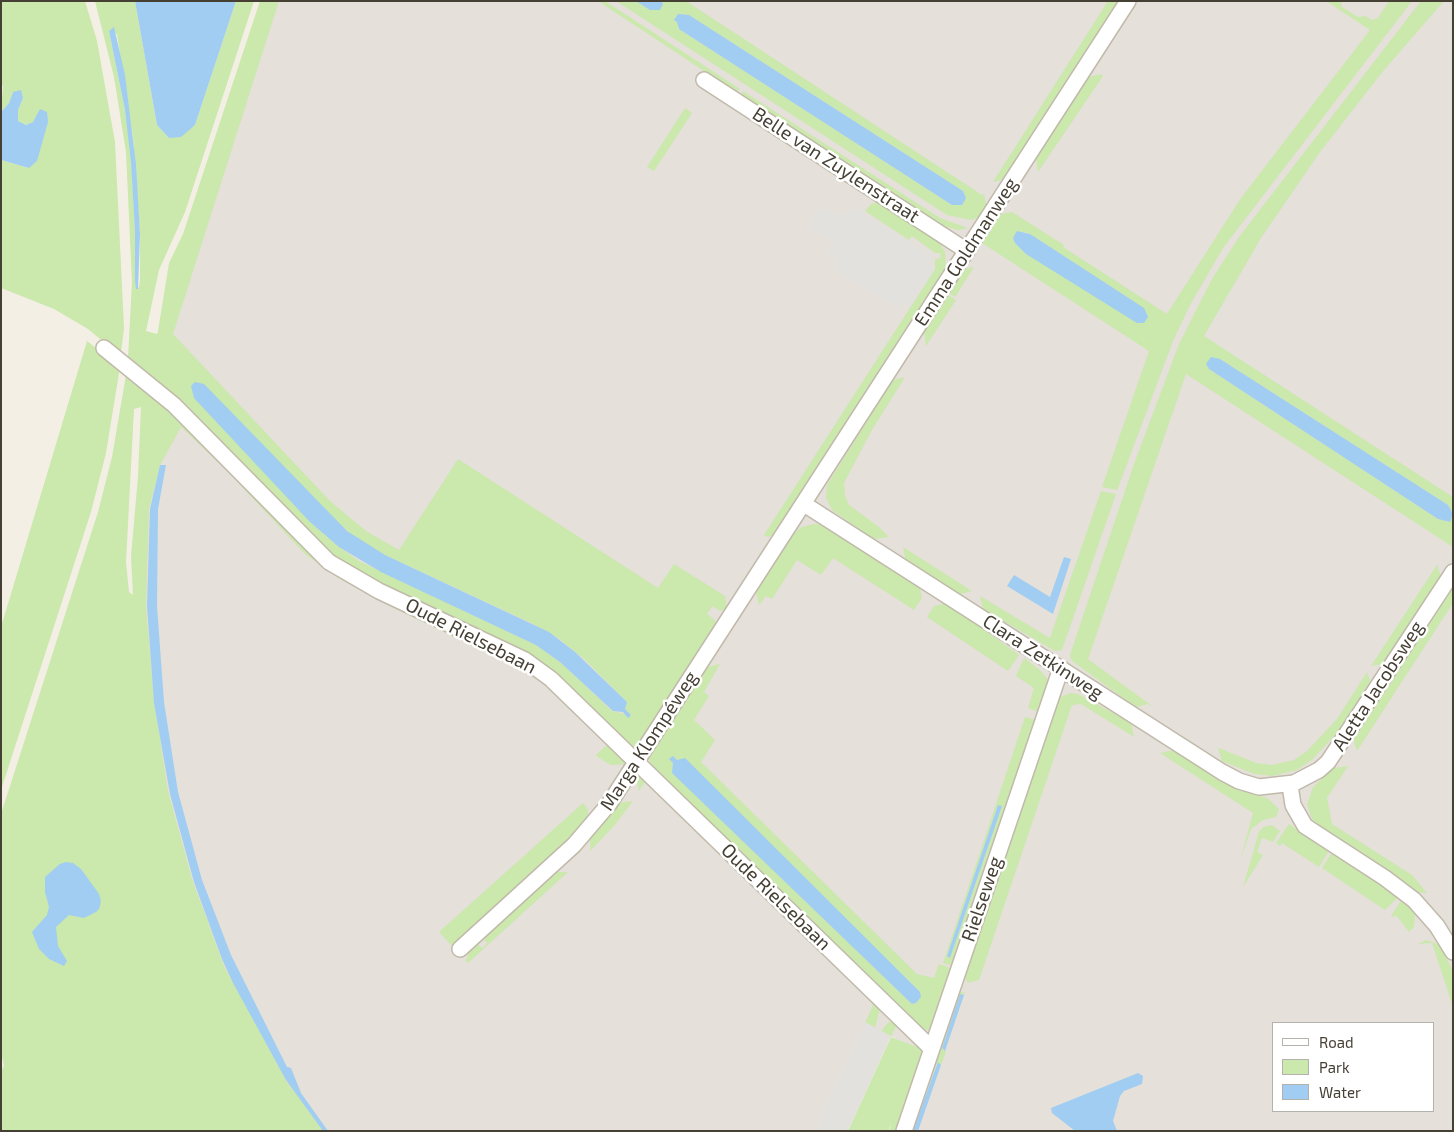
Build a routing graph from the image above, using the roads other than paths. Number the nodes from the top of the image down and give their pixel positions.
1 (1128, 1) edge
2 (704, 80) dead end
3 (967, 251) junction
4 (104, 348) dead end
5 (804, 504) junction
6 (1453, 572) edge
7 (1061, 668) junction
8 (637, 762) junction
9 (1290, 784) junction
10 (460, 949) dead end
11 (1453, 952) edge
12 (931, 1048) junction
13 (904, 1131) edge

1 - 3 street, Emma Goldmanweg
2 - 3 street, Belle van Zuylenstraat
3 - 5 street, Emma Goldmanweg
4 - 8 street, Oude Rielsebaan
5 - 7 street, Clara Zetkinweg
5 - 8 street, Marga Klompéweg
6 - 9 street, Aletta Jacobsweg
7 - 9 street, Clara Zetkinweg
7 - 12 street, Rielseweg
8 - 10 street, Marga Klompéweg
8 - 12 street, Oude Rielsebaan
9 - 11 street
12 - 13 street, Rielseweg

